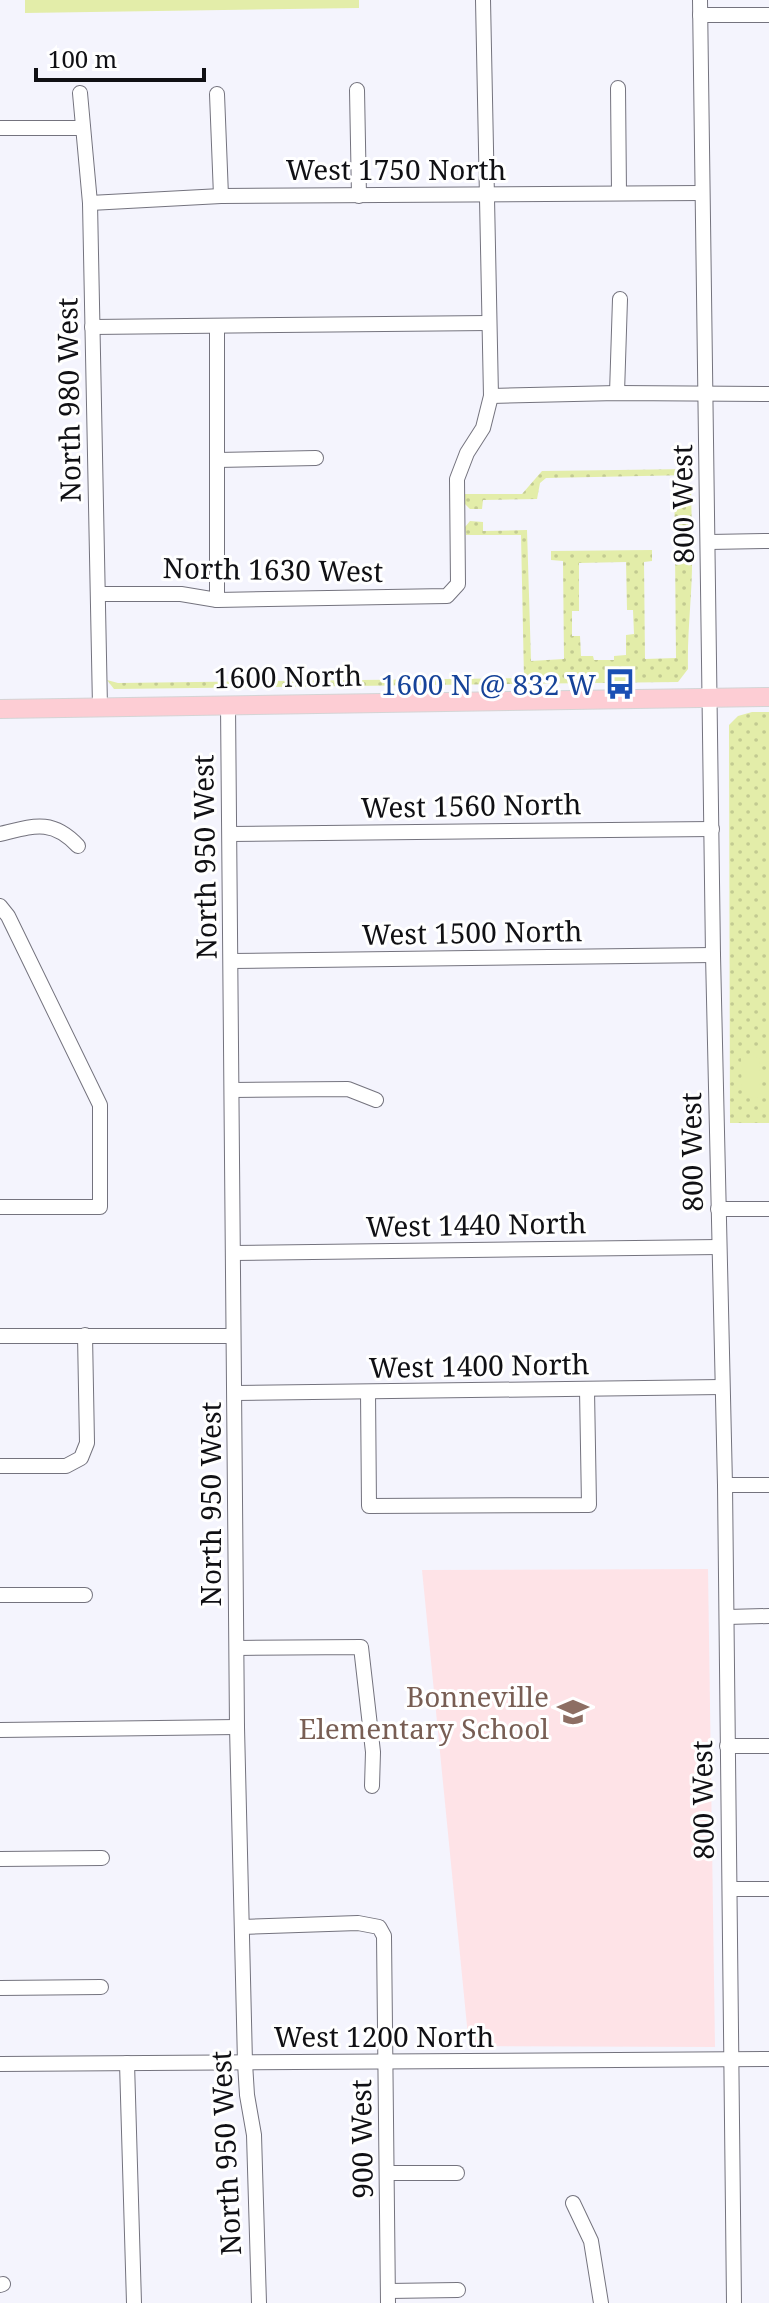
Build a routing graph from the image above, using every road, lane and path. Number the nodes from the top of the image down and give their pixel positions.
1 (483, 0) edge
2 (700, 7) edge
3 (769, 15) edge
4 (618, 88) dead end
5 (357, 90) dead end
6 (80, 93) dead end
7 (217, 94) dead end
8 (0, 128) edge
9 (83, 128) junction
10 (619, 193) junction
11 (702, 193) junction
12 (486, 195) junction
13 (221, 196) junction
14 (359, 196) junction
15 (90, 203) junction
16 (620, 299) dead end
17 (489, 323) junction
18 (217, 326) junction
19 (92, 327) junction
20 (617, 393) junction
21 (706, 394) junction
22 (769, 394) edge
23 (491, 396) junction
24 (316, 458) dead end
25 (217, 460) junction
26 (769, 541) edge
27 (709, 542) junction
28 (98, 594) junction
29 (217, 600) junction
30 (769, 697) edge
31 (711, 698) junction
32 (228, 705) junction
33 (100, 707) junction
34 (0, 709) edge
35 (712, 829) junction
36 (0, 834) edge
37 (230, 834) junction
38 (78, 846) dead end
39 (0, 906) edge
40 (713, 955) junction
41 (231, 961) junction
42 (232, 1090) junction
43 (376, 1100) dead end
44 (0, 1207) edge
45 (718, 1209) junction
46 (769, 1209) edge
47 (719, 1247) junction
48 (233, 1253) junction
49 (85, 1335) junction
50 (0, 1336) edge
51 (233, 1336) junction
52 (722, 1387) junction
53 (587, 1390) junction
54 (368, 1392) junction
55 (236, 1393) junction
56 (0, 1466) edge
57 (725, 1485) junction
58 (769, 1485) edge
59 (0, 1595) edge
60 (85, 1595) dead end
61 (769, 1616) edge
62 (727, 1617) junction
63 (237, 1648) junction
64 (237, 1727) junction
65 (0, 1730) edge
66 (727, 1746) junction
67 (769, 1746) edge
68 (372, 1786) dead end
69 (102, 1858) dead end
70 (0, 1859) edge
71 (730, 1889) junction
72 (769, 1889) edge
73 (242, 1927) junction
74 (101, 1987) dead end
75 (0, 1988) edge
76 (730, 2059) junction
77 (769, 2059) edge
78 (386, 2062) junction
79 (127, 2063) junction
80 (245, 2063) junction
81 (0, 2064) edge
82 (387, 2173) junction
83 (457, 2173) dead end
84 (573, 2203) dead end
85 (458, 2290) dead end
86 (388, 2297) edge
87 (134, 2303) edge
88 (259, 2303) edge
89 (601, 2303) edge
90 (734, 2303) edge

1 - 12 street
2 - 3 street
2 - 11 street, 800 West
4 - 10 street
5 - 14 street
6 - 9 street, North 980 West
7 - 13 street
8 - 9 street
9 - 15 street, North 980 West
10 - 11 street, West 1750 North
10 - 12 street, West 1750 North
11 - 21 street, 800 West
12 - 14 street, West 1750 North
12 - 17 street
13 - 14 street, West 1750 North
13 - 15 street, West 1750 North
15 - 19 street, North 980 West
16 - 20 street
17 - 18 street
17 - 23 street
18 - 19 street
18 - 25 street
19 - 28 street, North 980 West
20 - 21 street
20 - 23 street
21 - 22 street
21 - 27 street, 800 West
23 - 29 street, North 1630 West
24 - 25 street
25 - 29 street
26 - 27 street
27 - 31 street, 800 West
28 - 29 street, North 1630 West
28 - 33 street, North 980 West
30 - 31 main road, 1600 North
31 - 32 main road, 1600 North
31 - 35 street, 800 West
32 - 33 main road, 1600 North
32 - 37 street, North 950 West
33 - 34 main road, 1600 North
35 - 37 street, West 1560 North
35 - 40 street, 800 West
36 - 38 street
37 - 41 street, North 950 West
39 - 44 street
40 - 41 street, West 1500 North
40 - 45 street, 800 West
41 - 42 street, North 950 West
42 - 43 street
42 - 48 street, North 950 West
45 - 46 street
45 - 47 street, 800 West
47 - 48 street, West 1440 North
47 - 52 street, 800 West
48 - 51 street, North 950 West
49 - 50 street
49 - 51 street
49 - 56 street
51 - 55 street, North 950 West
52 - 53 street, West 1400 North
52 - 57 street, 800 West
53 - 54 street, West 1400 North
53 - 54 street
54 - 55 street, West 1400 North
55 - 63 street, North 950 West
57 - 58 street
57 - 62 street, 800 West
59 - 60 street
61 - 62 street
62 - 66 street, 800 West
63 - 64 street, North 950 West
63 - 68 street
64 - 65 street
64 - 73 street, North 950 West
66 - 67 street
66 - 71 street, 800 West
69 - 70 street
71 - 72 street
71 - 76 street, 800 West
73 - 78 street, 900 West
73 - 80 street, North 950 West
74 - 75 street
76 - 77 street, West 1200 North
76 - 78 street, West 1200 North
76 - 90 street, 800 West
78 - 80 street, West 1200 North
78 - 82 street, 900 West
79 - 80 street, West 1200 North
79 - 81 street, West 1200 North
79 - 87 street
80 - 88 street, North 950 West
82 - 83 street
82 - 86 street, 900 West
84 - 89 street
85 - 86 street

